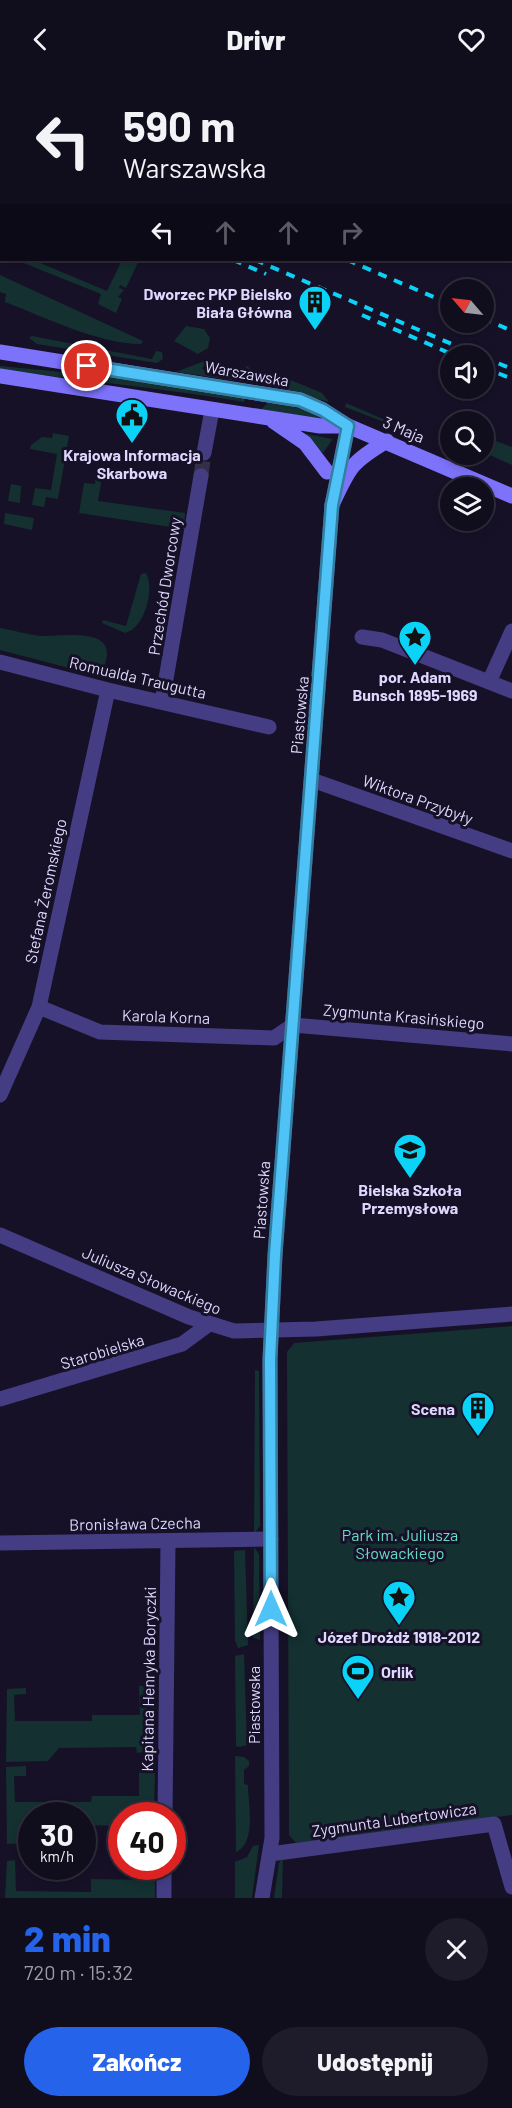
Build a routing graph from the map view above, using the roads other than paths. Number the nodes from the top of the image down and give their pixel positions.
1 (0, 352) edge
2 (0, 376) edge
3 (212, 410) junction
4 (268, 418) junction
5 (348, 426) junction
6 (387, 441) junction
7 (204, 453) tunnel mouth
8 (327, 472) junction
9 (201, 477) tunnel mouth
10 (512, 495) edge
11 (332, 505) junction
12 (512, 631) edge
13 (362, 637) dead end
14 (0, 662) edge
15 (489, 682) junction
16 (108, 690) junction
17 (512, 691) edge
18 (162, 702) junction
19 (269, 727) dead end
20 (312, 780) junction
21 (512, 851) edge
22 (39, 1007) junction
23 (293, 1025) junction
24 (512, 1044) edge
25 (0, 1095) edge
26 (0, 1235) edge
27 (512, 1314) edge
28 (208, 1325) junction
29 (271, 1332) junction
30 (0, 1399) edge
31 (271, 1539) junction
32 (0, 1543) edge
33 (168, 1543) junction
34 (165, 1802) edge
35 (270, 1854) junction
36 (164, 1880) edge
37 (512, 1887) edge
38 (164, 1898) edge
39 (262, 1898) edge

1 - 5 main road, Warszawska
2 - 3 main road
3 - 4 main road
3 - 7 street
4 - 5 main road
4 - 8 main road
5 - 6 main road, 3 Maja
5 - 8 street, Piastowska
5 - 11 street, Piastowska
6 - 10 main road, 3 Maja
6 - 11 main road
8 - 11 street, Piastowska
9 - 18 street, Przechód Dworcowy
11 - 20 street, Piastowska
12 - 15 street
13 - 15 street
14 - 16 street, Romualda Traugutta
15 - 17 street
16 - 18 street, Romualda Traugutta
16 - 22 street, Stefana Żeromskiego
18 - 19 street, Romualda Traugutta
20 - 21 street, Wiktora Przybyły
20 - 23 street, Piastowska
22 - 23 street, Karola Korna
22 - 25 street, Stefana Żeromskiego
23 - 24 street, Zygmunta Krasińskiego
23 - 29 street, Piastowska
26 - 28 street, Juliusza Słowackiego
27 - 29 street, Juliusza Słowackiego
28 - 29 street, Juliusza Słowackiego
28 - 30 street, Starobielska
29 - 31 street, Piastowska
31 - 33 street, Bronisława Czecha
31 - 35 street, Piastowska
32 - 33 street, Bronisława Czecha
33 - 34 street, Kapitana Henryka Boryczki
35 - 37 street, Zygmunta Lubertowicza
35 - 39 street, Piastowska
36 - 38 street

